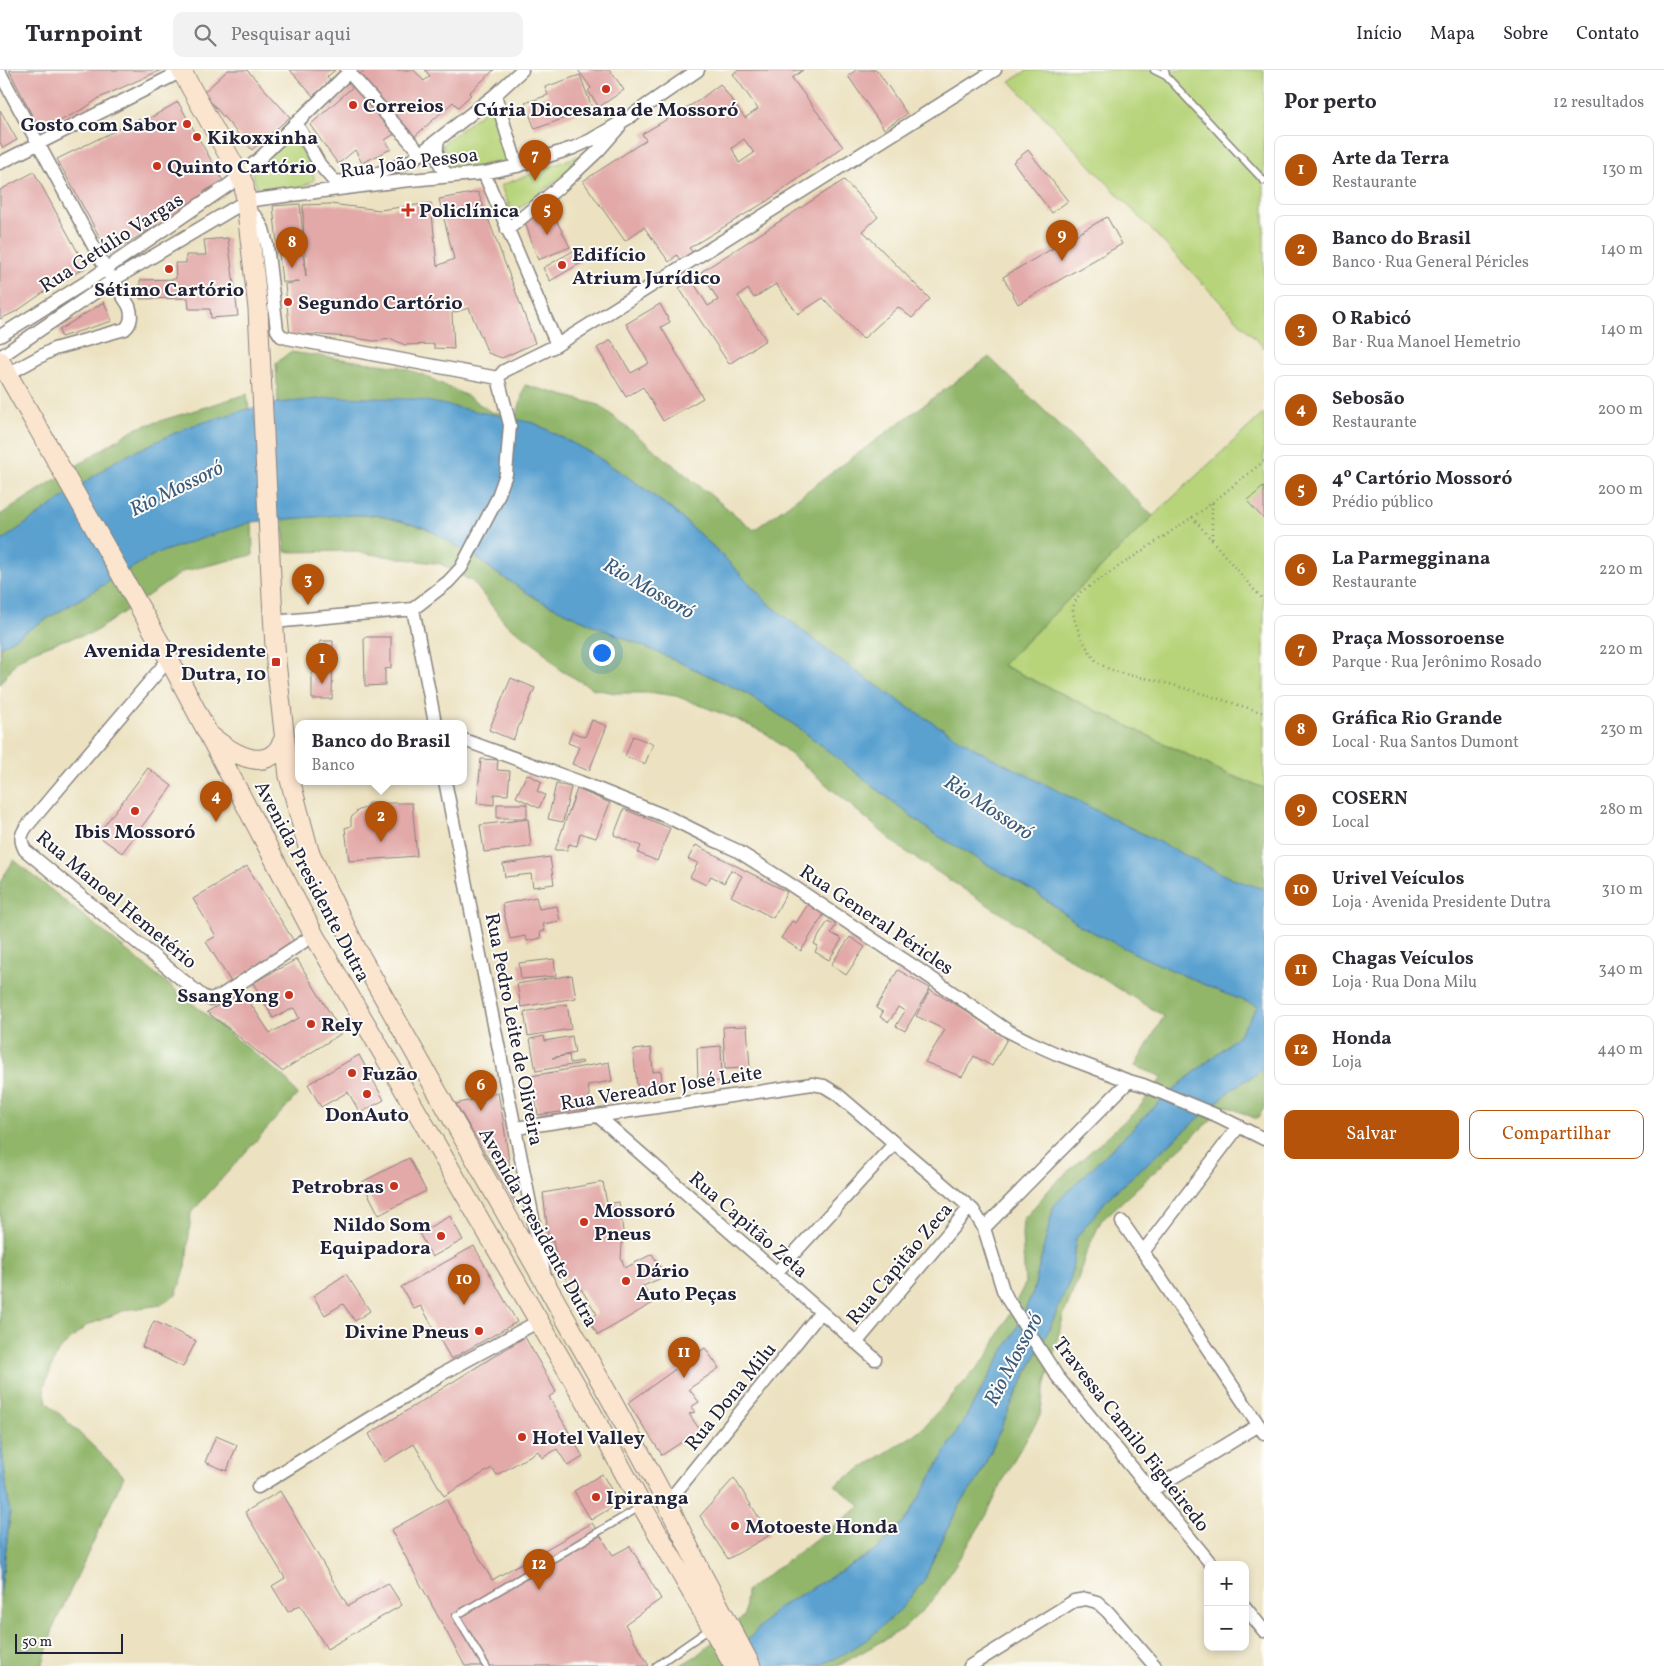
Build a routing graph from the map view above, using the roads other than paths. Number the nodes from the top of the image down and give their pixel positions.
1 (182, 70) edge
2 (522, 70) edge
3 (698, 70) edge
4 (995, 70) edge
5 (1154, 70) edge
6 (349, 71) edge
7 (0, 73) edge
8 (1166, 73) edge
9 (495, 95) junction
10 (628, 118) junction
11 (296, 123) junction
12 (438, 140) junction
13 (38, 144) junction
14 (421, 154) junction
15 (0, 163) edge
16 (517, 166) junction
17 (484, 173) junction
18 (240, 176) junction
19 (457, 176) junction
20 (1264, 181) edge
21 (247, 205) junction
22 (507, 230) junction
23 (106, 269) junction
24 (114, 280) junction
25 (0, 336) edge
26 (27, 338) junction
27 (556, 345) junction
28 (42, 354) junction
29 (0, 357) edge
30 (4, 368) edge
31 (498, 378) junction
32 (413, 609) junction
33 (273, 622) junction
34 (169, 658) junction
35 (433, 720) edge
36 (209, 734) junction
37 (285, 738) junction
38 (467, 741) edge
39 (294, 776) edge
40 (296, 785) edge
41 (446, 785) edge
42 (314, 935) junction
43 (357, 950) junction
44 (332, 966) junction
45 (1129, 1081) junction
46 (812, 1084) joint
47 (598, 1116) junction
48 (1239, 1126) junction
49 (516, 1128) junction
50 (1263, 1135) edge
51 (895, 1143) junction
52 (970, 1207) junction
53 (1122, 1222) dead end
54 (984, 1228) junction
55 (1143, 1252) junction
56 (776, 1272) junction
57 (547, 1285) junction
58 (821, 1312) junction
59 (539, 1321) junction
60 (856, 1343) junction
61 (874, 1359) dead end
62 (608, 1394) junction
63 (587, 1404) junction
64 (1262, 1429) edge
65 (258, 1487) dead end
66 (1152, 1490) junction
67 (668, 1503) junction
68 (642, 1506) junction
69 (1209, 1561) edge
70 (1249, 1612) edge
71 (719, 1630) junction
72 (1264, 1631) edge
73 (486, 1666) edge
74 (656, 1666) edge
75 (734, 1666) edge
76 (751, 1666) edge
77 (970, 1666) edge
78 (1155, 1666) edge

1 - 13 street
1 - 18 main road, Avenida Presidente Dutra
2 - 9 street
3 - 10 street
4 - 27 street
5 - 8 lane
6 - 11 street, Rua Getúlio Vargas
6 - 14 street
7 - 13 street
8 - 20 lane
9 - 12 street
9 - 16 street
10 - 16 street, Rua João Pessoa
10 - 22 street
11 - 14 street
11 - 18 street, Rua Getúlio Vargas
12 - 14 street
12 - 19 street
13 - 15 street
13 - 23 street
16 - 17 street, Rua João Pessoa
17 - 19 street, Rua João Pessoa
17 - 22 street
18 - 21 main road, Avenida Presidente Dutra
18 - 23 street, Rua Getúlio Vargas
19 - 21 street, Rua João Pessoa
21 - 24 street, Rua Getúlio Vargas
21 - 31 street
21 - 33 main road, Avenida Presidente Dutra
22 - 27 street
23 - 24 street
23 - 25 street, Rua Getúlio Vargas
24 - 26 street, Rua Getúlio Vargas
24 - 28 street
26 - 28 street
26 - 29 street, Rua Getúlio Vargas
27 - 31 street
28 - 30 street
30 - 34 main road, Avenida Presidente Dutra
31 - 32 street
32 - 33 street
32 - 35 street
33 - 37 main road, Avenida Presidente Dutra
34 - 36 main road, Avenida Presidente Dutra
34 - 42 street, Rua Manoel Hemetério
36 - 37 main road
36 - 42 main road, Avenida Presidente Dutra
37 - 39 main road, Avenida Presidente Dutra
38 - 45 street, Rua General Péricles
40 - 43 main road, Avenida Presidente Dutra
41 - 49 street, Rua Pedro Leite de Oliveira
42 - 44 main road, Avenida Presidente Dutra
43 - 44 main road
43 - 57 main road, Avenida Presidente Dutra
44 - 59 main road, Avenida Presidente Dutra
45 - 48 street, Rua General Péricles
45 - 54 street
46 - 47 street, Rua Vereador José Leite
46 - 51 street, Travessa Camilo Figueiredo
47 - 49 street, Rua Vereador José Leite
47 - 56 street, Rua Capitão Zeta
48 - 50 street, Rua General Péricles
48 - 55 street
49 - 57 street, Rua Pedro Leite de Oliveira
51 - 52 street, Travessa Camilo Figueiredo
51 - 56 street
52 - 54 street, Travessa Camilo Figueiredo
52 - 60 street, Rua Capitão Zeca
53 - 55 street
54 - 66 street, Travessa Camilo Figueiredo
55 - 64 street
56 - 58 street, Rua Capitão Zeta
57 - 62 main road, Avenida Presidente Dutra
58 - 60 street, Rua Capitão Zeta
58 - 67 street, Rua Dona Milu
59 - 63 main road, Avenida Presidente Dutra
59 - 65 street
60 - 61 street, Rua Capitão Zeta
62 - 63 main road
62 - 67 main road, Avenida Presidente Dutra
63 - 68 main road, Avenida Presidente Dutra
64 - 66 street
66 - 69 street, Travessa Camilo Figueiredo
67 - 71 main road, Avenida Presidente Dutra
68 - 71 main road, Avenida Presidente Dutra
68 - 73 lane
70 - 72 street
71 - 74 lane
71 - 75 main road, Avenida Presidente Dutra
71 - 76 main road, Avenida Presidente Dutra
77 - 78 street

